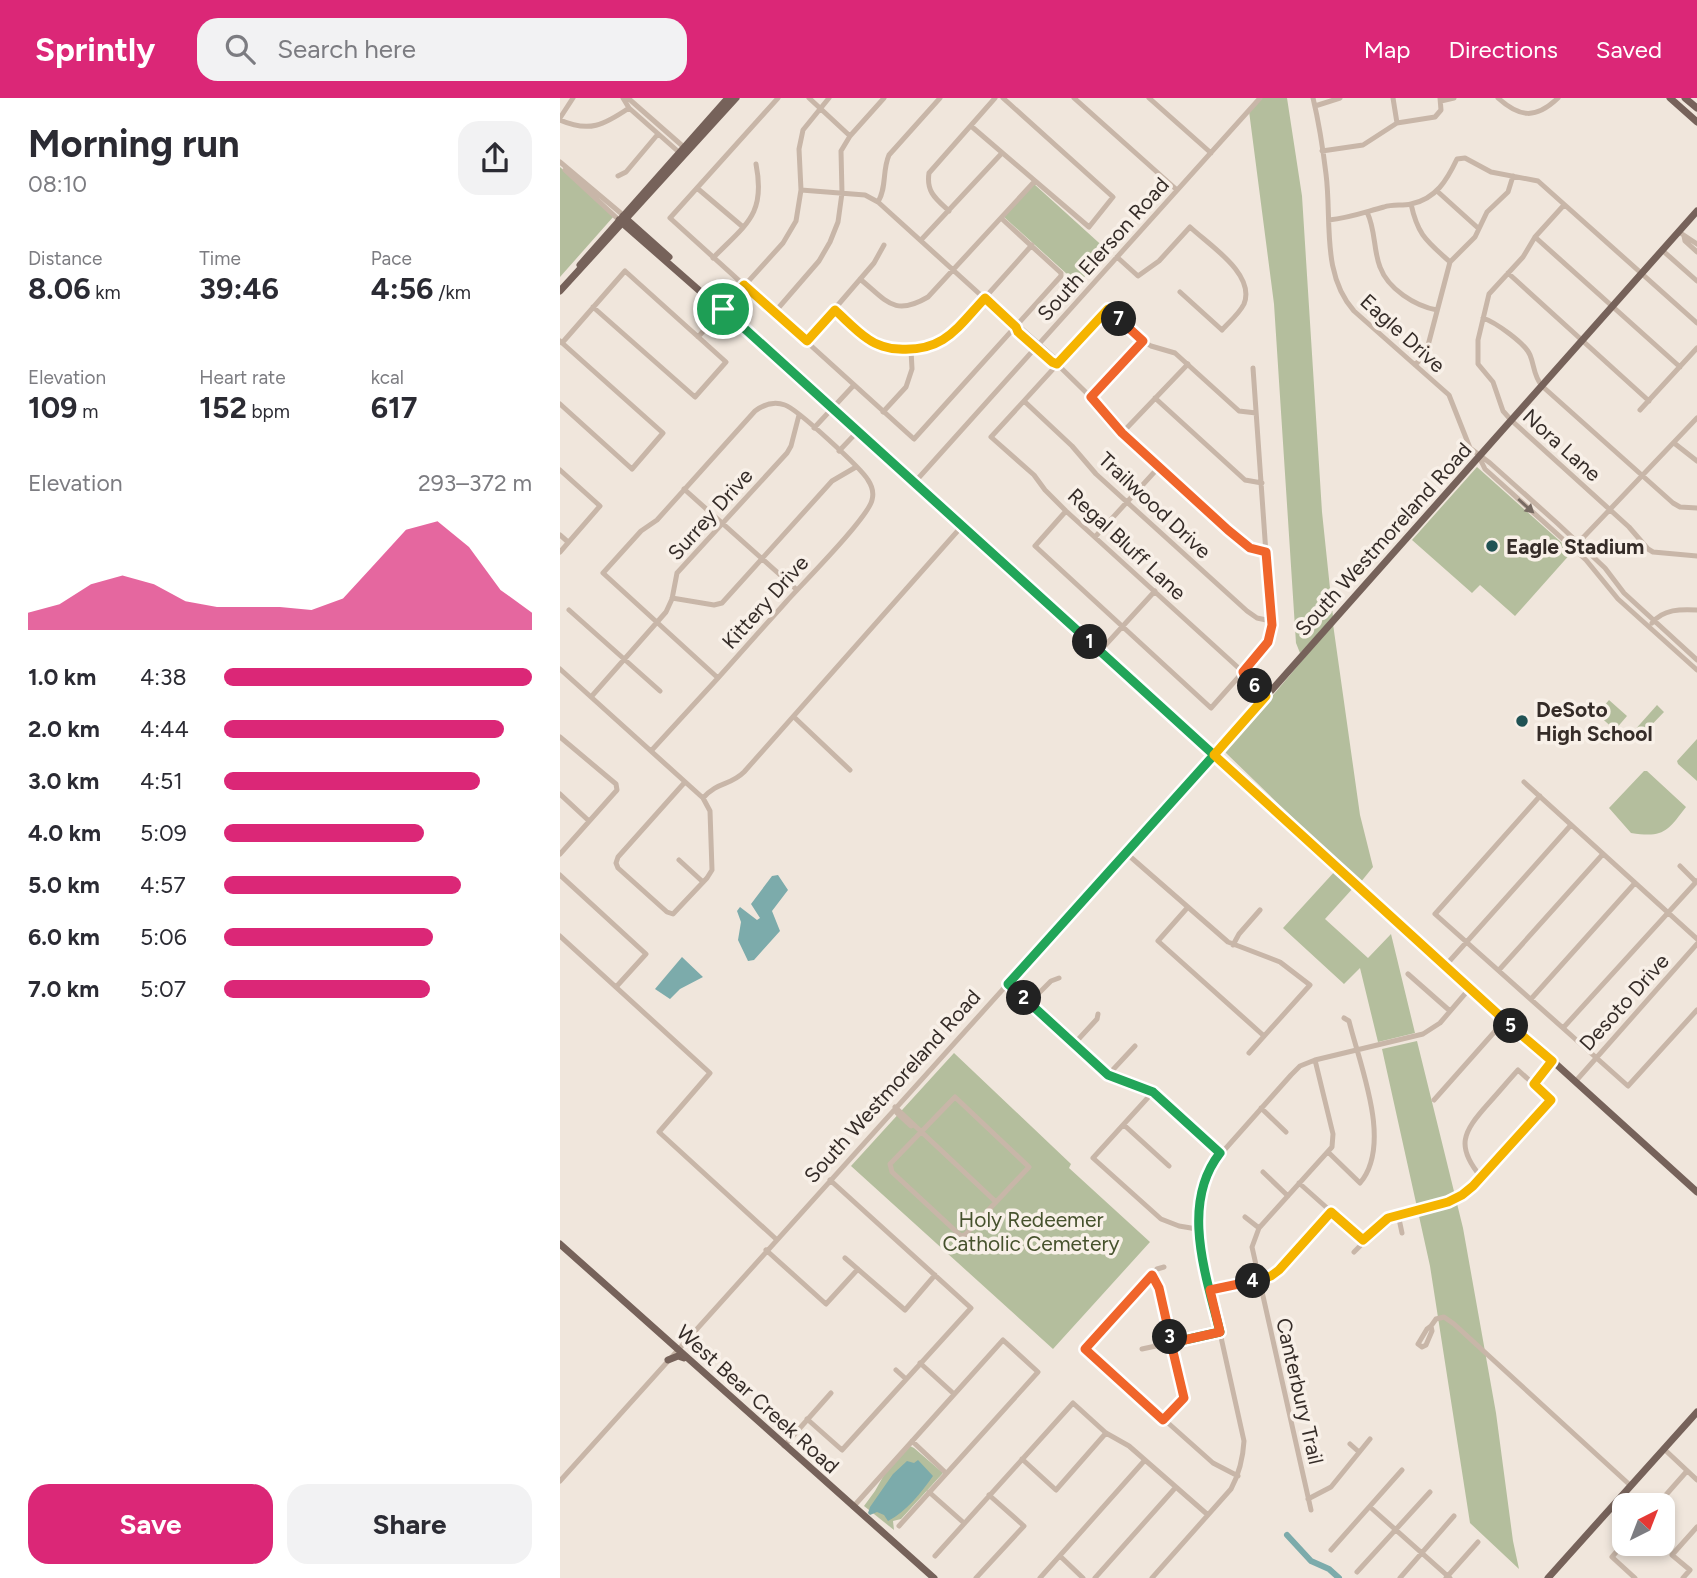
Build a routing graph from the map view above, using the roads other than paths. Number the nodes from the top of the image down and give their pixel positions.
1 (573, 98) edge
2 (625, 98) edge
3 (728, 98) edge
4 (736, 98) edge
5 (778, 98) edge
6 (809, 98) edge
7 (830, 98) edge
8 (884, 98) edge
9 (940, 98) edge
10 (995, 98) edge
11 (1003, 98) edge
12 (1074, 98) edge
13 (1149, 98) edge
14 (1260, 98) edge
15 (1313, 98) edge
16 (1340, 98) edge
17 (1394, 98) edge
18 (1454, 98) edge
19 (1498, 98) edge
20 (1558, 98) edge
21 (1670, 98) edge
22 (1685, 98) edge
23 (1441, 99) edge
24 (1315, 106) junction
25 (629, 108) junction
26 (820, 108) junction
27 (1697, 108) edge
28 (560, 119) edge
29 (1697, 122) edge
30 (1397, 124) junction
31 (971, 126) junction
32 (658, 134) junction
33 (850, 136) junction
34 (1322, 151) junction
35 (684, 152) junction
36 (1002, 153) junction
37 (1211, 153) junction
38 (560, 164) edge
39 (756, 164) dead end
40 (618, 176) dead end
41 (1513, 176) junction
42 (1034, 182) junction
43 (697, 188) junction
44 (801, 190) junction
45 (1177, 190) junction
46 (1437, 191) junction
47 (842, 193) junction
48 (878, 202) junction
49 (1411, 204) junction
50 (1564, 205) junction
51 (949, 211) junction
52 (1697, 211) edge
53 (1367, 212) junction
54 (1001, 218) junction
55 (623, 219) junction
56 (1329, 220) junction
57 (743, 227) junction
58 (1478, 228) junction
59 (1681, 234) junction
60 (1535, 237) junction
61 (921, 240) junction
62 (1697, 244) edge
63 (884, 245) dead end
64 (1032, 245) junction
65 (1662, 250) junction
66 (1697, 252) edge
67 (1117, 257) junction
68 (713, 258) junction
69 (1450, 262) junction
70 (954, 270) junction
71 (1508, 273) junction
72 (1641, 273) junction
73 (860, 279) junction
74 (1697, 281) edge
75 (744, 285) junction
76 (560, 291) edge
77 (1180, 292) dead end
78 (985, 298) junction
79 (1611, 306) junction
80 (593, 307) junction
81 (723, 309) junction
82 (835, 310) junction
83 (1437, 310) junction
84 (774, 313) junction
85 (1483, 317) junction
86 (1697, 323) edge
87 (1016, 327) junction
88 (698, 337) junction
89 (1581, 340) junction
90 (807, 341) junction
91 (1143, 341) junction
92 (561, 342) edge
93 (1038, 346) junction
94 (1697, 348) edge
95 (911, 350) junction
96 (1057, 364) junction
97 (1188, 364) junction
98 (1415, 365) junction
99 (1679, 367) junction
100 (1253, 368) dead end
101 (854, 385) junction
102 (1542, 386) junction
103 (1091, 397) junction
104 (1155, 398) junction
105 (1024, 401) junction
106 (1649, 401) junction
107 (560, 404) edge
108 (833, 408) junction
109 (1640, 410) dead end
110 (883, 412) junction
111 (1256, 413) junction
112 (799, 415) junction
113 (1697, 418) edge
114 (1511, 420) junction
115 (814, 428) junction
116 (858, 431) junction
117 (1122, 433) junction
118 (1674, 443) junction
119 (839, 451) junction
120 (1479, 457) junction
121 (1697, 461) edge
122 (856, 467) junction
123 (1159, 467) junction
124 (560, 470) edge
125 (1640, 475) junction
126 (914, 483) junction
127 (1262, 483) junction
128 (684, 489) junction
129 (1127, 502) junction
130 (1697, 508) edge
131 (1610, 509) junction
132 (1066, 511) junction
133 (723, 523) junction
134 (962, 526) junction
135 (560, 534) edge
136 (1095, 537) junction
137 (568, 542) junction
138 (1578, 542) junction
139 (1573, 548) junction
140 (560, 552) edge
141 (1266, 552) junction
142 (1697, 556) edge
143 (762, 559) junction
144 (797, 590) junction
145 (1155, 592) junction
146 (672, 598) junction
147 (569, 610) dead end
148 (1697, 610) edge
149 (1654, 620) junction
150 (1271, 621) junction
151 (658, 622) junction
152 (1649, 626) junction
153 (1123, 627) junction
154 (1100, 652) junction
155 (624, 659) junction
156 (1697, 660) edge
157 (560, 668) edge
158 (1697, 670) edge
159 (1243, 672) junction
160 (718, 678) junction
161 (660, 691) dead end
162 (1268, 694) junction
163 (591, 697) junction
164 (794, 718) junction
165 (560, 737) edge
166 (651, 751) junction
167 (1214, 755) junction
168 (850, 770) dead end
169 (685, 782) junction
170 (1524, 782) dead end
171 (560, 794) edge
172 (1540, 796) junction
173 (703, 798) junction
174 (589, 821) junction
175 (1572, 825) junction
176 (560, 853) edge
177 (1126, 853) junction
178 (1603, 854) junction
179 (679, 860) dead end
180 (1681, 866) dead end
181 (560, 875) edge
182 (1697, 881) edge
183 (703, 882) junction
184 (1635, 883) junction
185 (1188, 906) junction
186 (1260, 910) dead end
187 (1667, 912) junction
188 (560, 936) edge
189 (1467, 942) junction
190 (1697, 942) edge
191 (1233, 944) junction
192 (1446, 965) junction
193 (1499, 970) junction
194 (1408, 974) dead end
195 (1059, 978) dead end
196 (1008, 984) junction
197 (616, 987) junction
198 (1470, 988) junction
199 (1531, 999) junction
200 (1030, 1003) junction
201 (1697, 1010) edge
202 (1450, 1012) junction
203 (1098, 1014) dead end
204 (1344, 1018) dead end
205 (1505, 1020) junction
206 (1563, 1028) junction
207 (1264, 1036) junction
208 (1074, 1044) junction
209 (1135, 1046) dead end
210 (1356, 1050) junction
211 (1249, 1053) dead end
212 (1595, 1058) junction
213 (1315, 1060) junction
214 (1554, 1063) junction
215 (1108, 1075) junction
216 (1536, 1082) junction
217 (1574, 1082) junction
218 (1153, 1092) junction
219 (1434, 1100) dead end
220 (894, 1108) junction
221 (1261, 1108) junction
222 (1124, 1125) junction
223 (1286, 1132) dead end
224 (920, 1133) junction
225 (1328, 1152) junction
226 (1220, 1153) junction
227 (1169, 1166) dead end
228 (1263, 1172) dead end
229 (1481, 1177) junction
230 (830, 1180) junction
231 (1299, 1183) junction
232 (1697, 1192) edge
233 (1288, 1196) junction
234 (996, 1202) junction
235 (1331, 1212) junction
236 (1398, 1214) junction
237 (1245, 1217) dead end
238 (1198, 1228) junction
239 (1259, 1228) junction
240 (1402, 1233) dead end
241 (776, 1239) junction
242 (1363, 1240) junction
243 (560, 1244) edge
244 (766, 1251) junction
245 (1354, 1252) dead end
246 (845, 1258) dead end
247 (1164, 1266) dead end
248 (858, 1269) junction
249 (935, 1275) junction
250 (1152, 1275) junction
251 (1258, 1280) junction
252 (1210, 1290) junction
253 (1431, 1326) dead end
254 (1220, 1332) junction
255 (1171, 1343) junction
256 (1142, 1349) dead end
257 (677, 1350) junction
258 (668, 1360) junction
259 (689, 1360) junction
260 (920, 1363) junction
261 (896, 1370) dead end
262 (906, 1379) junction
263 (831, 1393) dead end
264 (954, 1394) junction
265 (1697, 1412) edge
266 (807, 1419) junction
267 (1163, 1420) junction
268 (1106, 1433) junction
269 (1370, 1439) dead end
270 (912, 1441) junction
271 (1350, 1444) dead end
272 (784, 1446) junction
273 (1664, 1449) junction
274 (1359, 1452) junction
275 (1022, 1459) junction
276 (1145, 1460) junction
277 (1402, 1470) dead end
278 (1687, 1471) junction
279 (946, 1473) junction
280 (1238, 1476) junction
281 (1697, 1480) edge
282 (560, 1481) edge
283 (1631, 1486) junction
284 (1176, 1487) junction
285 (929, 1492) junction
286 (1430, 1492) dead end
287 (1668, 1493) edge
288 (989, 1495) junction
289 (1308, 1499) junction
290 (853, 1507) junction
291 (1370, 1507) junction
292 (1311, 1510) dead end
293 (1208, 1515) junction
294 (1454, 1516) dead end
295 (964, 1523) junction
296 (899, 1526) dead end
297 (1697, 1527) edge
298 (1396, 1530) junction
299 (1478, 1542) dead end
300 (1331, 1550) dead end
301 (1422, 1552) junction
302 (934, 1556) dead end
303 (1060, 1556) junction
304 (1613, 1556) edge
305 (1357, 1572) dead end
306 (1448, 1577) edge
307 (934, 1578) edge
308 (976, 1578) edge
309 (1040, 1578) edge
310 (1083, 1578) edge
311 (1095, 1578) edge
312 (1152, 1578) edge
313 (1400, 1578) edge
314 (1548, 1578) edge
315 (1635, 1578) edge
316 (1683, 1578) edge

1 - 28 street
2 - 25 street
2 - 35 street
3 - 35 main road
4 - 35 main road
5 - 43 street
6 - 26 street
7 - 26 street
8 - 33 street
9 - 48 street
10 - 31 street
11 - 42 street
12 - 45 street
13 - 37 street
14 - 37 street, South Elerson Road
15 - 24 street, Eagle Drive
16 - 24 street
17 - 30 street
18 - 23 street
19 - 20 street
21 - 29 main road
22 - 27 main road
23 - 30 street
24 - 34 street, Eagle Drive
25 - 28 street
25 - 32 street
26 - 33 street
26 - 44 street
30 - 34 street
31 - 36 street
31 - 51 street
32 - 35 street
32 - 40 street
33 - 47 street
34 - 56 street, Eagle Drive
35 - 55 main road
36 - 42 street
36 - 51 street
37 - 45 street, South Elerson Road
38 - 55 street
39 - 57 street
41 - 46 street
41 - 50 street
41 - 58 street
42 - 54 street
43 - 57 street
43 - 68 street
44 - 47 street
44 - 75 street
45 - 67 street, South Elerson Road
46 - 49 street
46 - 58 street
47 - 48 street
47 - 84 street
48 - 61 street
49 - 53 street
49 - 69 street
50 - 60 street, Nora Lane
50 - 72 street
51 - 61 street
52 - 59 main road, South Westmoreland Road
53 - 56 street
53 - 83 street
54 - 64 street
54 - 70 street
55 - 76 main road
55 - 81 main road
56 - 98 street, Eagle Drive
57 - 68 street
58 - 69 street
59 - 62 street
59 - 65 main road, South Westmoreland Road
59 - 66 street
60 - 71 street, Nora Lane
60 - 79 street
61 - 70 street
63 - 73 street
64 - 78 street
64 - 87 street
65 - 72 main road, South Westmoreland Road
65 - 74 street
67 - 77 street
67 - 93 street, South Elerson Road
68 - 75 street
69 - 83 street
70 - 73 street
70 - 78 street
71 - 85 street, Nora Lane
71 - 89 street
72 - 79 main road, South Westmoreland Road
72 - 86 street
73 - 82 street
75 - 81 street
75 - 84 street
78 - 87 street
78 - 95 street
79 - 89 main road, South Westmoreland Road
79 - 99 street
80 - 88 street
80 - 88 street
80 - 92 street
81 - 88 street
81 - 108 main road
82 - 90 street
82 - 95 street
83 - 98 street
84 - 90 street
85 - 102 street
85 - 114 street, Nora Lane
87 - 93 street
87 - 110 street
89 - 102 main road, South Westmoreland Road
89 - 106 street
90 - 101 street
91 - 96 street
91 - 97 street
91 - 103 street
92 - 107 street
93 - 96 street
93 - 126 street, South Elerson Road
94 - 99 street
95 - 110 street
96 - 103 street
96 - 105 street
97 - 104 street
97 - 111 street
98 - 120 street, Eagle Drive
99 - 106 street
100 - 111 street
101 - 108 street
101 - 110 street
102 - 114 main road, South Westmoreland Road
102 - 125 street
103 - 117 street
104 - 117 street
104 - 127 street
105 - 129 street, Trailwood Drive
105 - 132 street, Regal Bluff Lane
106 - 109 street
108 - 115 street
108 - 116 main road
111 - 127 street
112 - 115 street
112 - 128 street
112 - 133 street, Surrey Drive
113 - 118 street
114 - 120 main road, South Westmoreland Road
114 - 131 street, Nora Lane
115 - 119 street
116 - 119 street
116 - 126 main road
117 - 123 street
118 - 121 street
118 - 125 street
119 - 122 street
120 - 138 street, Eagle Drive
120 -> 139 street, Eagle Drive
120 - 162 main road, South Westmoreland Road
122 - 143 street
122 - 144 street, Kittery Drive
123 - 129 street
123 - 141 street
124 - 137 street
125 - 130 street
125 - 131 street
126 - 134 main road
127 - 141 street
128 - 133 street
128 - 151 street
129 - 136 street
129 - 150 street, Trailwood Drive
131 - 138 street
131 - 142 street, Nora Lane
132 - 136 street, Regal Bluff Lane
132 - 153 street
133 - 143 street
133 - 146 street, Surrey Drive
134 - 154 main road
134 - 164 street
135 - 137 street
136 - 145 street, Regal Bluff Lane
137 - 140 street
138 - 139 street
138 - 149 street, Eagle Drive
139 - 152 street, Eagle Drive
141 - 150 street
143 - 144 street
143 - 146 street
144 - 160 street, Kittery Drive
145 - 153 street
145 - 159 street, Regal Bluff Lane
146 - 151 street, Surrey Drive
147 - 155 street
148 - 149 street
149 - 152 street
149 - 156 street, Eagle Drive
150 - 159 street
151 - 155 street, Surrey Drive
151 - 160 street
152 - 158 street, Eagle Drive
153 - 154 street
153 - 159 street
154 - 167 main road
155 - 161 street
155 - 163 street, Surrey Drive
157 - 163 street
159 - 162 street, Regal Bluff Lane
160 - 166 street, Kittery Drive
162 - 167 main road, South Westmoreland Road
163 - 166 street
164 - 168 street
164 - 173 street
165 - 174 street
166 - 169 street
167 - 177 street, South Westmoreland Road
167 - 192 main road
169 - 173 street
169 - 183 street
170 - 172 street
171 - 174 street
172 - 175 street
172 - 189 street
173 - 183 street
174 - 176 street
175 - 178 street
175 - 189 street
177 - 185 street
177 - 196 street, South Westmoreland Road
178 - 184 street
178 - 193 street
179 - 183 street
180 - 182 street
181 - 197 street
182 - 187 street
184 - 187 street
184 - 199 street
185 - 191 street
185 - 207 street
186 - 191 street
187 - 190 street
187 - 206 street
188 - 197 street
189 - 192 street
189 - 193 street
190 - 212 street, Desoto Drive
191 - 207 street
192 - 198 main road
193 - 199 street
194 - 202 street
195 - 200 street
196 - 200 street
196 - 220 street, South Westmoreland Road
197 - 241 street
198 - 202 street
198 - 205 main road
199 - 206 street
200 - 208 street
201 - 212 street
202 - 210 street
203 - 208 street
204 - 210 street
205 - 214 main road
205 - 219 street
206 - 212 street
207 - 211 street
208 - 215 street
209 - 215 street
210 - 213 street
210 - 225 street
212 - 217 street, Desoto Drive
213 - 221 street
213 - 225 street
214 - 216 street
214 - 217 main road
215 - 218 street
216 - 229 street
216 - 229 street
217 - 232 main road
218 - 222 street
218 - 226 street
220 - 224 street
220 - 230 street, South Westmoreland Road
221 - 223 street
221 - 226 street
222 - 227 street
222 - 238 street
224 - 234 street
224 - 234 street
224 - 234 street
225 - 231 street
226 - 238 street
228 - 233 street
229 - 236 street
230 - 241 street, South Westmoreland Road
230 - 249 street
231 - 233 street
231 - 235 street
233 - 239 street
235 - 242 street
235 - 251 street
236 - 240 street
236 - 242 street
237 - 239 street
238 - 252 street
239 - 251 street, Canterbury Trail
241 - 244 street, South Westmoreland Road
242 - 245 street
243 - 257 main road, West Bear Creek Road
244 - 248 street
244 - 257 street, South Westmoreland Road
246 - 248 street
247 - 250 street
248 - 249 street
249 - 260 street
250 - 255 street
250 - 267 street
251 - 252 street
251 - 289 street, Canterbury Trail
252 - 254 street
253 - 283 street
254 - 255 street
254 - 280 street
255 - 256 street
255 - 267 street
257 - 258 street, South Westmoreland Road
257 - 259 main road, West Bear Creek Road
258 - 259 main road
258 - 282 street, South Westmoreland Road
259 - 272 main road, West Bear Creek Road
260 - 262 street
260 - 264 street
261 - 262 street
262 - 266 street
263 - 266 street
264 - 270 street
264 - 279 street
265 - 273 main road
266 - 272 street
267 - 280 street
268 - 275 street
268 - 275 street
268 - 276 street
269 - 274 street
270 - 279 street
270 - 290 street
271 - 274 street
272 - 290 main road, West Bear Creek Road
273 - 278 street
273 - 283 main road
274 - 289 street
275 - 288 street
276 - 284 street
276 - 303 street
277 - 291 street
278 - 281 street
278 - 287 street
279 - 285 street
280 - 293 street
283 - 314 main road
284 - 293 street
284 - 311 street
285 - 295 street
285 - 296 street
286 - 298 street
288 - 295 street
288 - 308 street
289 - 292 street, Canterbury Trail
290 - 307 main road, West Bear Creek Road
291 - 298 street
291 - 300 street
293 - 312 street
294 - 301 street
295 - 302 street
297 - 316 street
298 - 301 street
298 - 305 street
299 - 306 street
301 - 306 street
301 - 313 street
303 - 309 street
303 - 310 street
304 - 315 street

